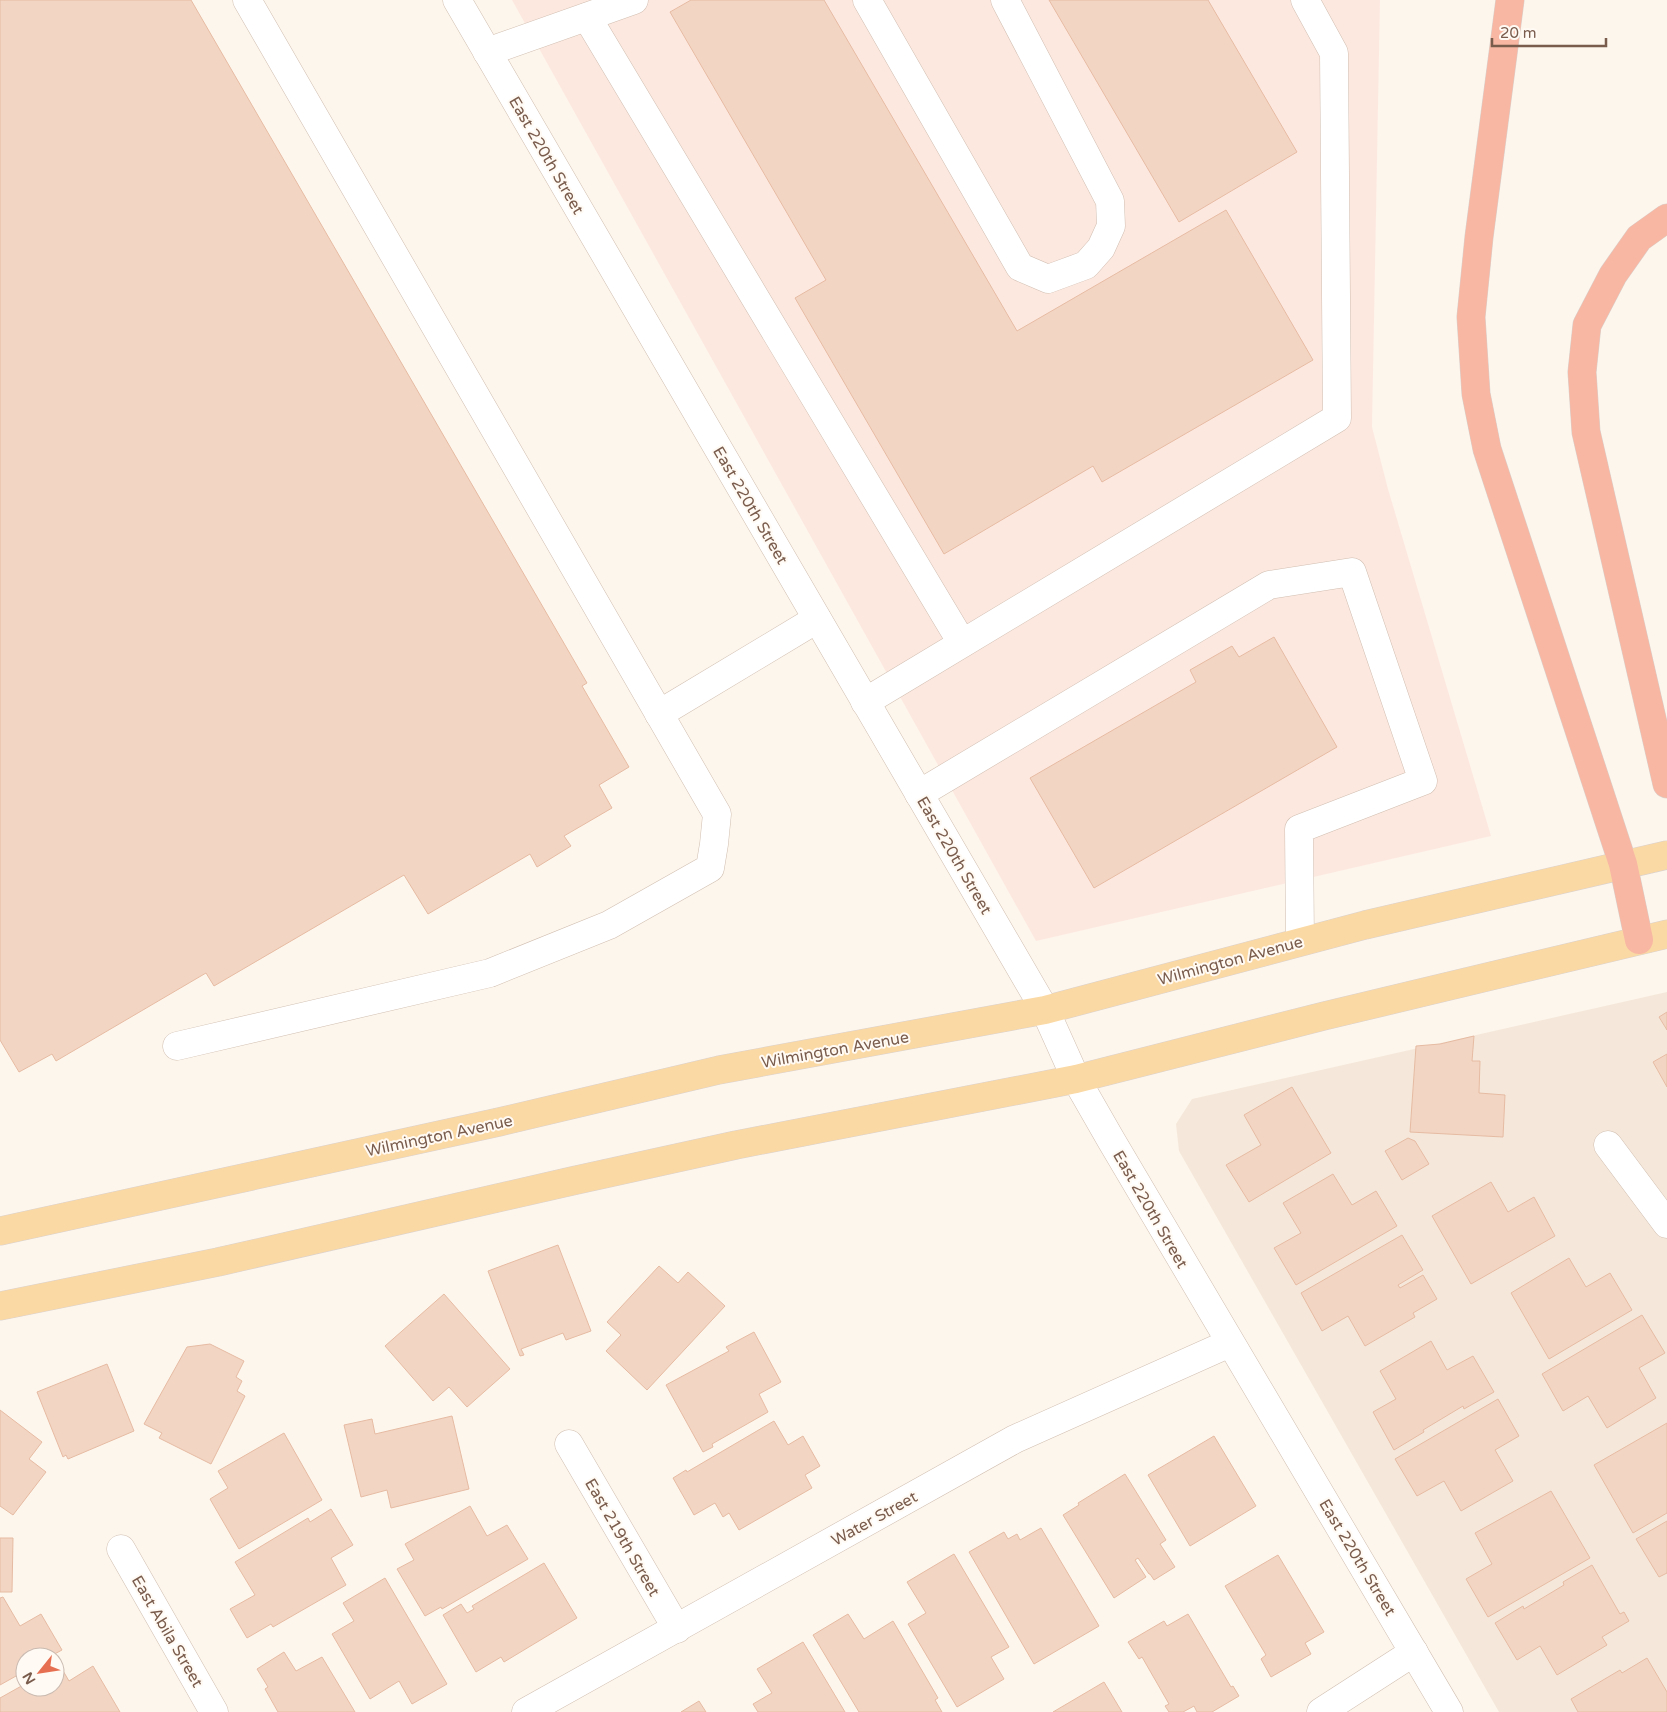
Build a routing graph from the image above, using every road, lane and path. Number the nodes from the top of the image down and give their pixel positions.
1 (247, 0) edge
2 (457, 0) edge
3 (634, 0) edge
4 (867, 0) edge
5 (1005, 0) edge
6 (1305, 0) edge
7 (1510, 0) edge
8 (587, 17) junction
9 (487, 52) junction
10 (1667, 218) edge
11 (817, 619) junction
12 (962, 643) junction
13 (865, 702) junction
14 (659, 714) junction
15 (1667, 784) edge
16 (919, 794) junction
17 (1667, 855) edge
18 (1623, 864) junction
19 (1667, 934) edge
20 (1639, 940) junction
21 (1300, 941) junction
22 (1045, 1010) junction
23 (177, 1046) dead end
24 (1076, 1079) junction
25 (1608, 1145) dead end
26 (1667, 1224) edge
27 (0, 1231) edge
28 (0, 1306) edge
29 (1230, 1343) junction
30 (569, 1444) dead end
31 (121, 1549) dead end
32 (677, 1629) junction
33 (1414, 1652) junction
34 (214, 1712) edge
35 (526, 1712) edge
36 (1321, 1712) edge
37 (1450, 1712) edge

1 - 14 street
2 - 9 street, East 220th Street
3 - 8 street
4 - 5 street
6 - 12 street
7 - 18 highway
8 - 9 street
8 - 12 street
9 - 11 street, East 220th Street
10 - 15 highway
11 - 13 street, East 220th Street
11 - 14 street
12 - 13 street
13 - 16 street, East 220th Street
14 - 23 street
16 - 21 street
16 - 22 street, East 220th Street
17 - 18 main road, Wilmington Avenue
18 - 20 highway
18 - 21 main road, Wilmington Avenue
19 - 20 main road
20 - 24 main road
21 - 22 main road, Wilmington Avenue
22 - 24 street, East 220th Street
22 - 27 main road, Wilmington Avenue
24 - 28 main road
24 - 29 street, East 220th Street
25 - 26 street
29 - 32 street, Water Street
29 - 33 street, East 220th Street
30 - 32 street, East 219th Street
31 - 34 street, East Abila Street
32 - 35 street, Water Street
33 - 36 street
33 - 37 street, East 220th Street

